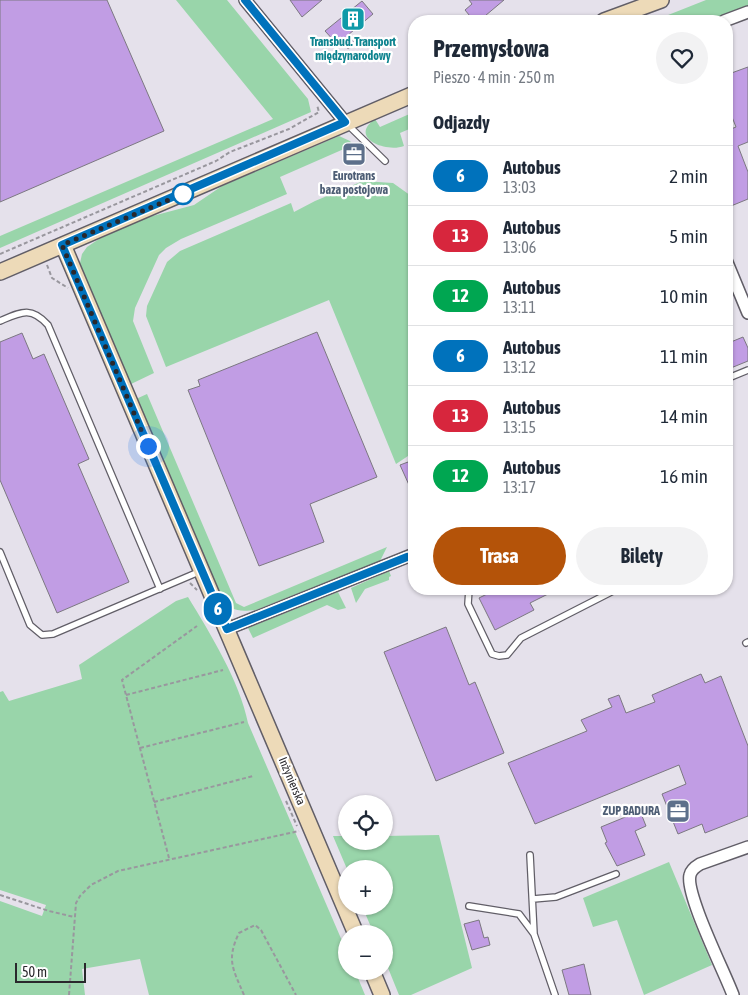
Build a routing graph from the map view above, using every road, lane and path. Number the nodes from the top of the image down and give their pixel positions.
1 (245, 0) edge
2 (661, 0) edge
3 (748, 12) edge
4 (633, 15) edge
5 (733, 18) edge
6 (408, 96) edge
7 (319, 112) dead end
8 (345, 122) junction
9 (385, 161) dead end
10 (62, 245) junction
11 (0, 254) edge
12 (0, 272) edge
13 (733, 277) edge
14 (748, 312) edge
15 (0, 321) edge
16 (748, 370) edge
17 (733, 376) edge
18 (0, 552) edge
19 (408, 556) edge
20 (201, 571) junction
21 (160, 589) junction
22 (469, 595) edge
23 (605, 595) edge
24 (197, 626) dead end
25 (227, 629) junction
26 (223, 670) dead end
27 (126, 695) junction
28 (244, 722) dead end
29 (140, 748) junction
30 (253, 776) dead end
31 (154, 802) junction
32 (312, 828) junction
33 (748, 846) edge
34 (530, 855) dead end
35 (170, 859) junction
36 (616, 874) dead end
37 (0, 895) edge
38 (533, 899) junction
39 (469, 906) dead end
40 (74, 917) junction
41 (352, 925) edge
42 (534, 934) junction
43 (376, 980) edge
44 (69, 995) edge
45 (244, 995) edge
46 (296, 995) edge
47 (382, 995) edge
48 (555, 995) edge
49 (733, 995) edge

1 - 8 street
2 - 4 street
3 - 5 street
6 - 8 street
7 - 11 path
8 - 9 lane
8 - 10 street
10 - 12 street
10 - 20 street, Inżynierska
13 - 14 street
15 - 21 lane
16 - 17 lane
18 - 21 lane
19 - 25 street
20 - 21 lane
20 - 25 street, Inżynierska
22 - 23 lane
24 - 27 path
25 - 32 street, Inżynierska
26 - 27 path
27 - 29 path
28 - 29 path
29 - 31 path
30 - 31 path
31 - 35 path
32 - 35 path
32 - 41 street, Inżynierska
33 - 49 street
34 - 38 lane
35 - 40 path
36 - 38 lane
37 - 40 path
38 - 42 lane
39 - 42 lane
40 - 44 path
42 - 48 lane
43 - 47 street
45 - 46 path

